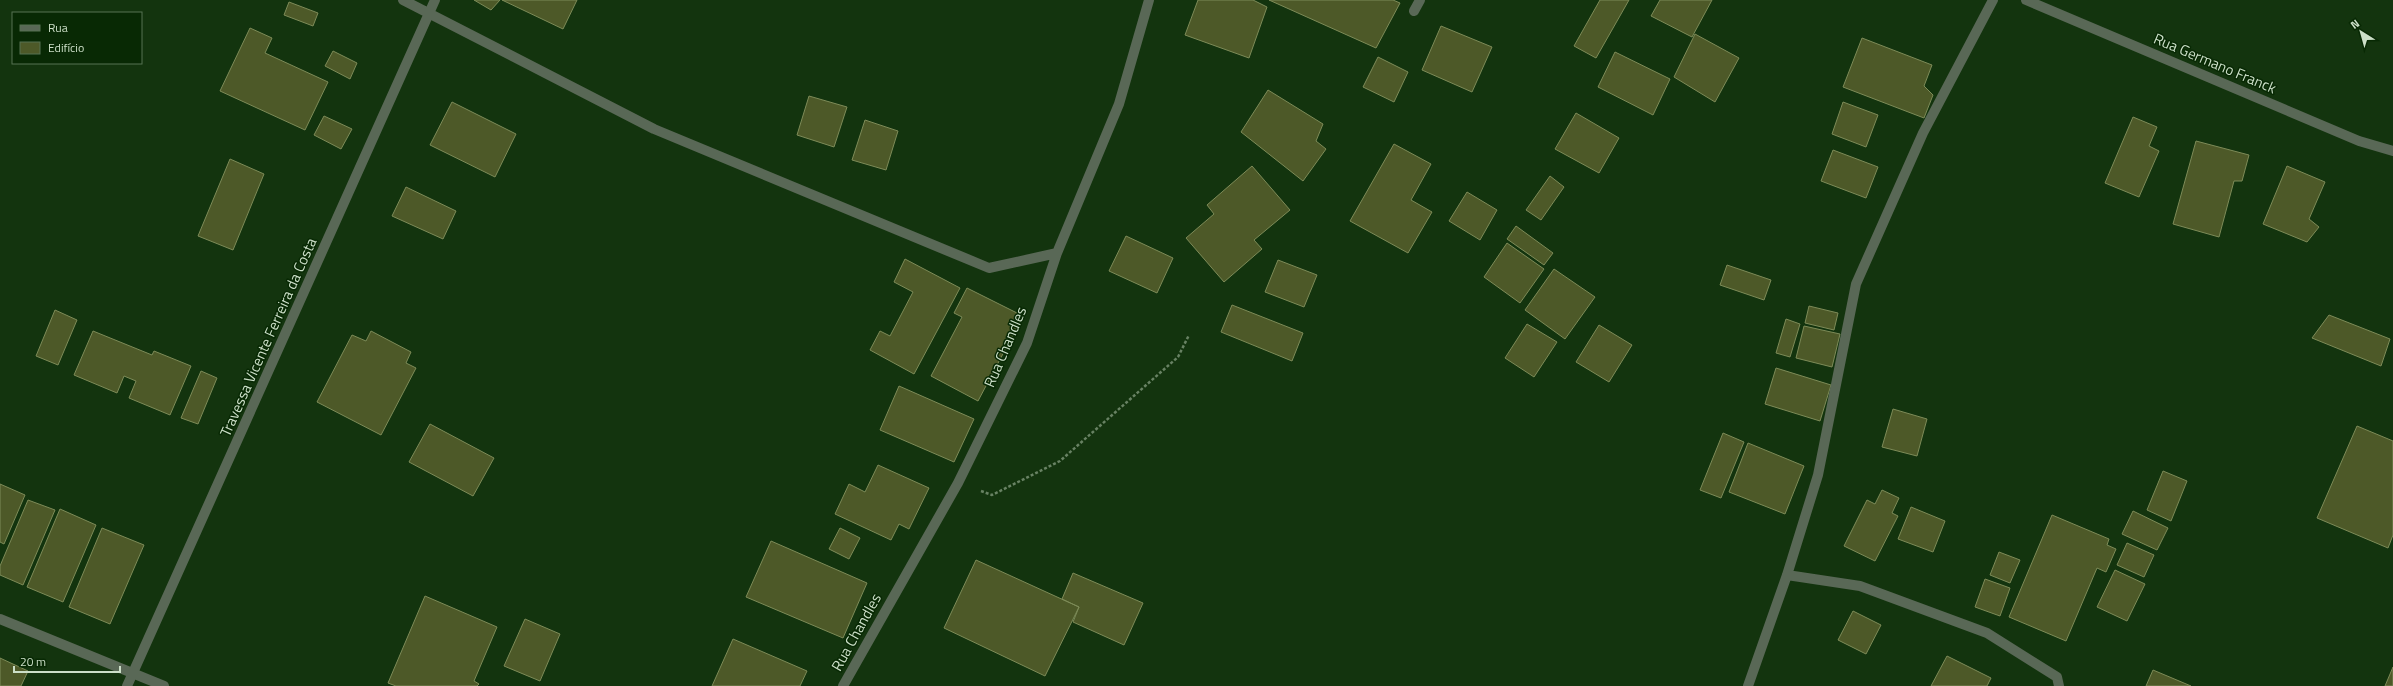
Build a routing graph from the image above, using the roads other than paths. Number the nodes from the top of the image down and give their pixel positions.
1 (403, 0) edge
2 (435, 0) edge
3 (1149, 0) edge
4 (1420, 0) edge
5 (1993, 0) edge
6 (2026, 0) edge
7 (1414, 11) dead end
8 (430, 13) junction
9 (2393, 151) edge
10 (1057, 253) junction
11 (1788, 575) junction
12 (0, 619) edge
13 (132, 673) junction
14 (127, 686) edge
15 (164, 686) edge
16 (843, 686) edge
17 (1748, 686) edge
18 (2059, 686) edge

1 - 8 street
2 - 8 street, Travessa Vicente Ferreira da Costa
3 - 10 street, Rua Chandles
4 - 7 street
5 - 11 street
6 - 9 street, Rua Germano Franck
8 - 10 street
8 - 13 street, Travessa Vicente Ferreira da Costa
10 - 16 street, Rua Chandles
11 - 17 street
11 - 18 street
12 - 13 street
13 - 14 street, Travessa Vicente Ferreira da Costa
13 - 15 street

